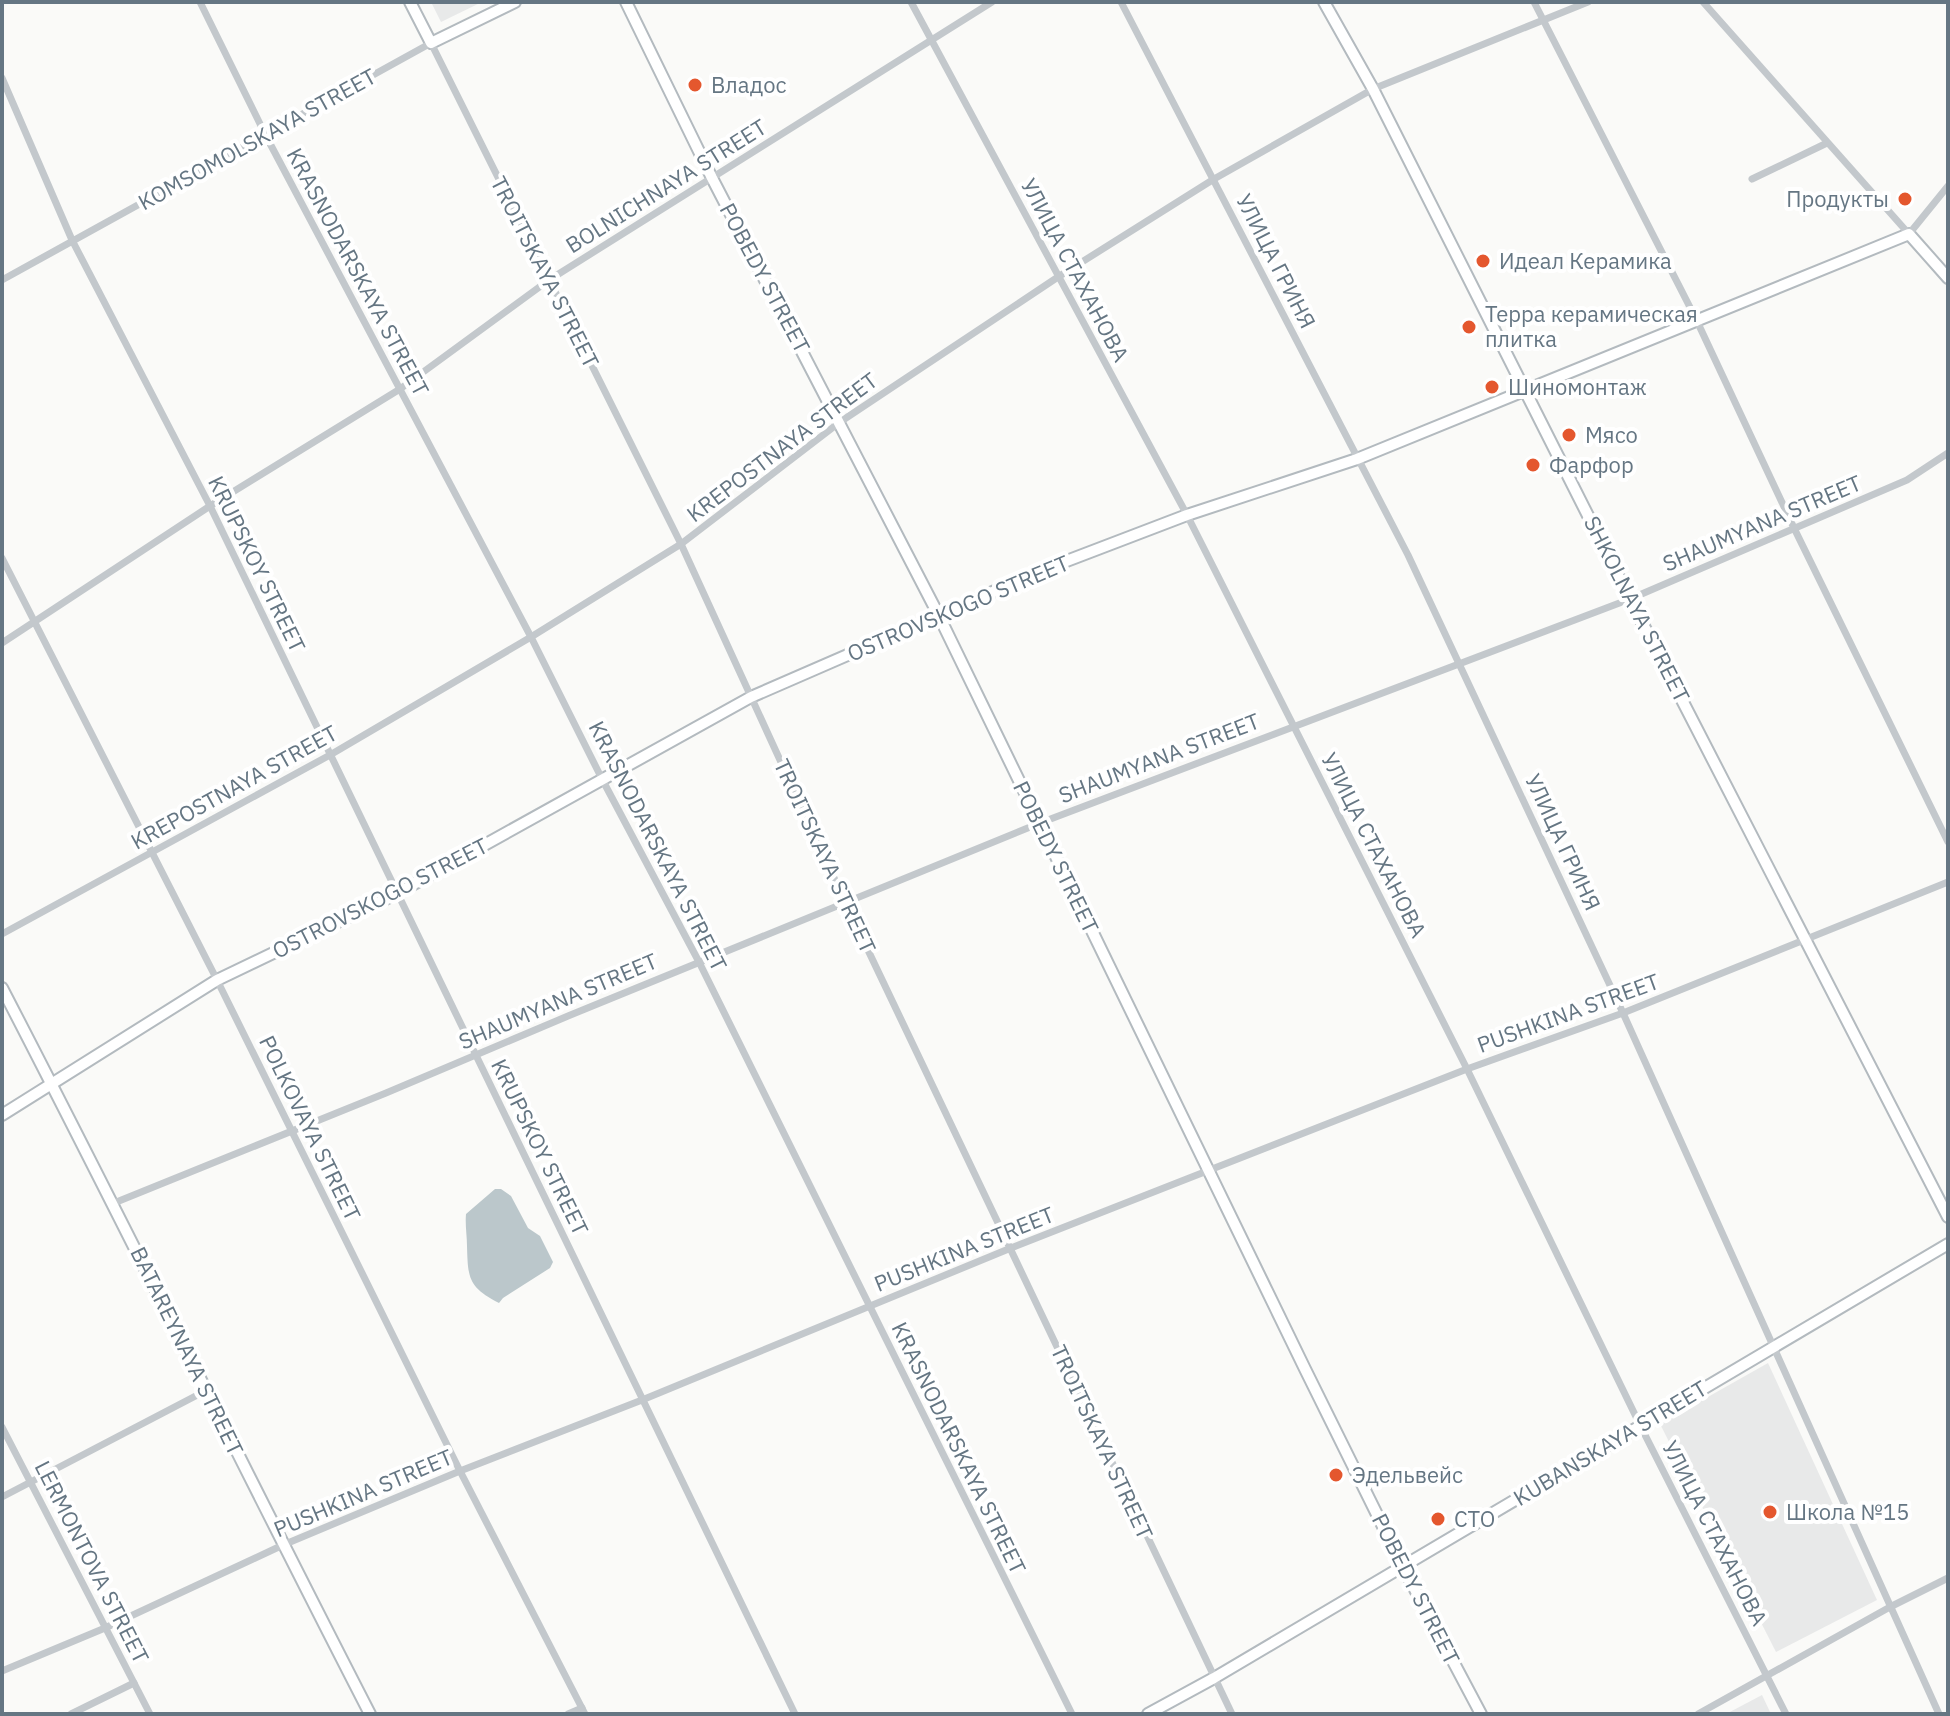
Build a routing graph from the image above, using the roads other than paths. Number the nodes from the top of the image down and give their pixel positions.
1 (200, 2) edge
2 (410, 2) edge
3 (515, 2) edge
4 (626, 2) edge
5 (911, 2) edge
6 (992, 2) edge
7 (1121, 2) edge
8 (1324, 2) edge
9 (1534, 2) edge
10 (1588, 2) edge
11 (1703, 2) edge
12 (1544, 20) junction
13 (933, 40) junction
14 (431, 43) junction
15 (2, 78) edge
16 (1373, 89) junction
17 (266, 136) junction
18 (1827, 143) junction
19 (712, 178) junction
20 (1214, 179) junction
21 (1752, 179) dead end
22 (1948, 186) edge
23 (1909, 234) junction
24 (72, 240) junction
25 (1058, 277) junction
26 (1948, 278) edge
27 (2, 280) edge
28 (549, 280) junction
29 (1696, 319) junction
30 (400, 389) junction
31 (1526, 390) junction
32 (840, 422) junction
33 (1948, 453) edge
34 (1357, 459) junction
35 (210, 506) junction
36 (1187, 515) junction
37 (1794, 528) junction
38 (681, 544) junction
39 (2, 558) edge
40 (1630, 599) junction
41 (938, 614) junction
42 (36, 623) junction
43 (531, 637) junction
44 (2, 643) edge
45 (1459, 665) junction
46 (751, 697) junction
47 (1294, 725) junction
48 (330, 755) junction
49 (602, 779) junction
50 (1040, 823) junction
51 (1948, 842) edge
52 (152, 854) junction
53 (1948, 882) edge
54 (396, 894) junction
55 (846, 904) junction
56 (2, 934) edge
57 (1808, 941) junction
58 (699, 962) junction
59 (217, 980) junction
60 (2, 988) edge
61 (1623, 1013) junction
62 (475, 1055) junction
63 (1467, 1069) junction
64 (52, 1084) junction
65 (2, 1115) edge
66 (291, 1132) junction
67 (1208, 1171) junction
68 (114, 1203) junction
69 (1948, 1217) edge
70 (1948, 1244) edge
71 (1011, 1248) junction
72 (868, 1306) junction
73 (1774, 1347) junction
74 (207, 1390) junction
75 (642, 1400) junction
76 (1640, 1425) junction
77 (2, 1427) edge
78 (460, 1471) junction
79 (30, 1481) junction
80 (2, 1497) edge
81 (283, 1545) junction
82 (1402, 1565) junction
83 (1948, 1578) edge
84 (1890, 1607) junction
85 (105, 1628) junction
86 (2, 1671) edge
87 (1768, 1676) junction
88 (1214, 1678) junction
89 (134, 1683) junction
90 (584, 1711) edge
91 (71, 1714) edge
92 (150, 1714) edge
93 (370, 1714) edge
94 (568, 1714) edge
95 (795, 1714) edge
96 (1072, 1714) edge
97 (1148, 1714) edge
98 (1232, 1714) edge
99 (1481, 1714) edge
100 (1698, 1714) edge
101 (1786, 1714) edge
102 (1939, 1714) edge

1 - 17 street, KRASNODARSKAYA STREET
2 - 14 street, TROITSKAYA STREET
3 - 14 street, KOMSOMOLSKAYA STREET
4 - 19 street, POBEDY STREET
5 - 13 street, УЛИЦА СТАХАНОВА
6 - 13 street, BOLNICHNAYA STREET
7 - 20 street, УЛИЦА ГРИНЯ
8 - 16 street, SHKOLNAYA STREET
9 - 12 street
10 - 12 street, KREPOSTNAYA STREET
11 - 18 street
12 - 16 street, KREPOSTNAYA STREET
12 - 29 street
13 - 19 street, BOLNICHNAYA STREET
13 - 25 street, УЛИЦА СТАХАНОВА
14 - 17 street, KOMSOMOLSKAYA STREET
14 - 28 street, TROITSKAYA STREET
15 - 24 street, KRUPSKOY STREET
16 - 20 street, KREPOSTNAYA STREET
16 - 31 street, SHKOLNAYA STREET
17 - 24 street, KOMSOMOLSKAYA STREET
17 - 30 street, KRASNODARSKAYA STREET
18 - 21 street
18 - 23 street
19 - 28 street, BOLNICHNAYA STREET
19 - 32 street, POBEDY STREET
20 - 25 street, KREPOSTNAYA STREET
20 - 34 street, УЛИЦА ГРИНЯ
22 - 23 street, OSTROVSKOGO STREET
23 - 26 street
23 - 29 street, OSTROVSKOGO STREET
24 - 27 street, KOMSOMOLSKAYA STREET
24 - 35 street, KRUPSKOY STREET
25 - 32 street, KREPOSTNAYA STREET
25 - 36 street, УЛИЦА СТАХАНОВА
28 - 30 street, BOLNICHNAYA STREET
28 - 38 street, TROITSKAYA STREET
29 - 31 street, OSTROVSKOGO STREET
29 - 37 street
30 - 35 street, BOLNICHNAYA STREET
30 - 43 street, KRASNODARSKAYA STREET
31 - 34 street, OSTROVSKOGO STREET
31 - 40 street, SHKOLNAYA STREET
32 - 38 street, KREPOSTNAYA STREET
32 - 41 street, POBEDY STREET
33 - 37 street, SHAUMYANA STREET
34 - 36 street, OSTROVSKOGO STREET
34 - 45 street, УЛИЦА ГРИНЯ
35 - 42 street, BOLNICHNAYA STREET
35 - 48 street, KRUPSKOY STREET
36 - 41 street, OSTROVSKOGO STREET
36 - 47 street, УЛИЦА СТАХАНОВА
37 - 40 street, SHAUMYANA STREET
37 - 51 street
38 - 43 street, KREPOSTNAYA STREET
38 - 46 street, TROITSKAYA STREET
39 - 42 street, POLKOVAYA STREET
40 - 45 street, SHAUMYANA STREET
40 - 57 street, SHKOLNAYA STREET
41 - 46 street, OSTROVSKOGO STREET
41 - 50 street, POBEDY STREET
42 - 44 street, BOLNICHNAYA STREET
42 - 52 street, POLKOVAYA STREET
43 - 48 street, KREPOSTNAYA STREET
43 - 49 street, KRASNODARSKAYA STREET
45 - 47 street, SHAUMYANA STREET
45 - 61 street, УЛИЦА ГРИНЯ
46 - 49 street, OSTROVSKOGO STREET
46 - 55 street, TROITSKAYA STREET
47 - 50 street, SHAUMYANA STREET
47 - 63 street, УЛИЦА СТАХАНОВА
48 - 52 street, KREPOSTNAYA STREET
48 - 54 street, KRUPSKOY STREET
49 - 54 street, OSTROVSKOGO STREET
49 - 58 street, KRASNODARSKAYA STREET
50 - 55 street, SHAUMYANA STREET
50 - 67 street, POBEDY STREET
52 - 56 street, KREPOSTNAYA STREET
52 - 59 street, POLKOVAYA STREET
53 - 57 street, PUSHKINA STREET
54 - 59 street, OSTROVSKOGO STREET
54 - 62 street, KRUPSKOY STREET
55 - 58 street, SHAUMYANA STREET
55 - 71 street, TROITSKAYA STREET
57 - 61 street, PUSHKINA STREET
57 - 69 street, SHKOLNAYA STREET
58 - 62 street, SHAUMYANA STREET
58 - 72 street, KRASNODARSKAYA STREET
59 - 64 street, OSTROVSKOGO STREET
59 - 66 street, POLKOVAYA STREET
60 - 64 street, BATAREYNAYA STREET
61 - 63 street, PUSHKINA STREET
61 - 73 street, УЛИЦА ГРИНЯ
62 - 66 street, SHAUMYANA STREET
62 - 75 street, KRUPSKOY STREET
63 - 67 street, PUSHKINA STREET
63 - 76 street, УЛИЦА СТАХАНОВА
64 - 65 street, OSTROVSKOGO STREET
64 - 68 street, BATAREYNAYA STREET
66 - 68 street, SHAUMYANA STREET
66 - 78 street, POLKOVAYA STREET
67 - 71 street, PUSHKINA STREET
67 - 82 street, POBEDY STREET
68 - 74 street, BATAREYNAYA STREET
70 - 73 street, KUBANSKAYA STREET
71 - 72 street, PUSHKINA STREET
71 - 88 street, TROITSKAYA STREET
72 - 75 street, PUSHKINA STREET
72 - 96 street, KRASNODARSKAYA STREET
73 - 76 street, KUBANSKAYA STREET
73 - 84 street, УЛИЦА ГРИНЯ
74 - 79 street
74 - 81 street, BATAREYNAYA STREET
75 - 78 street, PUSHKINA STREET
75 - 95 street, KRUPSKOY STREET
76 - 82 street, KUBANSKAYA STREET
76 - 87 street, УЛИЦА СТАХАНОВА
77 - 79 street, LERMONTOVA STREET
78 - 81 street, PUSHKINA STREET
78 - 90 street, POLKOVAYA STREET
79 - 80 street
79 - 85 street, LERMONTOVA STREET
81 - 85 street, PUSHKINA STREET
81 - 93 street, BATAREYNAYA STREET
82 - 88 street, KUBANSKAYA STREET
82 - 99 street, POBEDY STREET
83 - 84 street
84 - 87 street
84 - 102 street, УЛИЦА ГРИНЯ
85 - 86 street, PUSHKINA STREET
85 - 89 street, LERMONTOVA STREET
87 - 100 street
87 - 101 street, УЛИЦА СТАХАНОВА
88 - 97 street, KUBANSKAYA STREET
88 - 98 street, TROITSKAYA STREET
89 - 91 street
89 - 92 street, LERMONTOVA STREET
90 - 94 street

